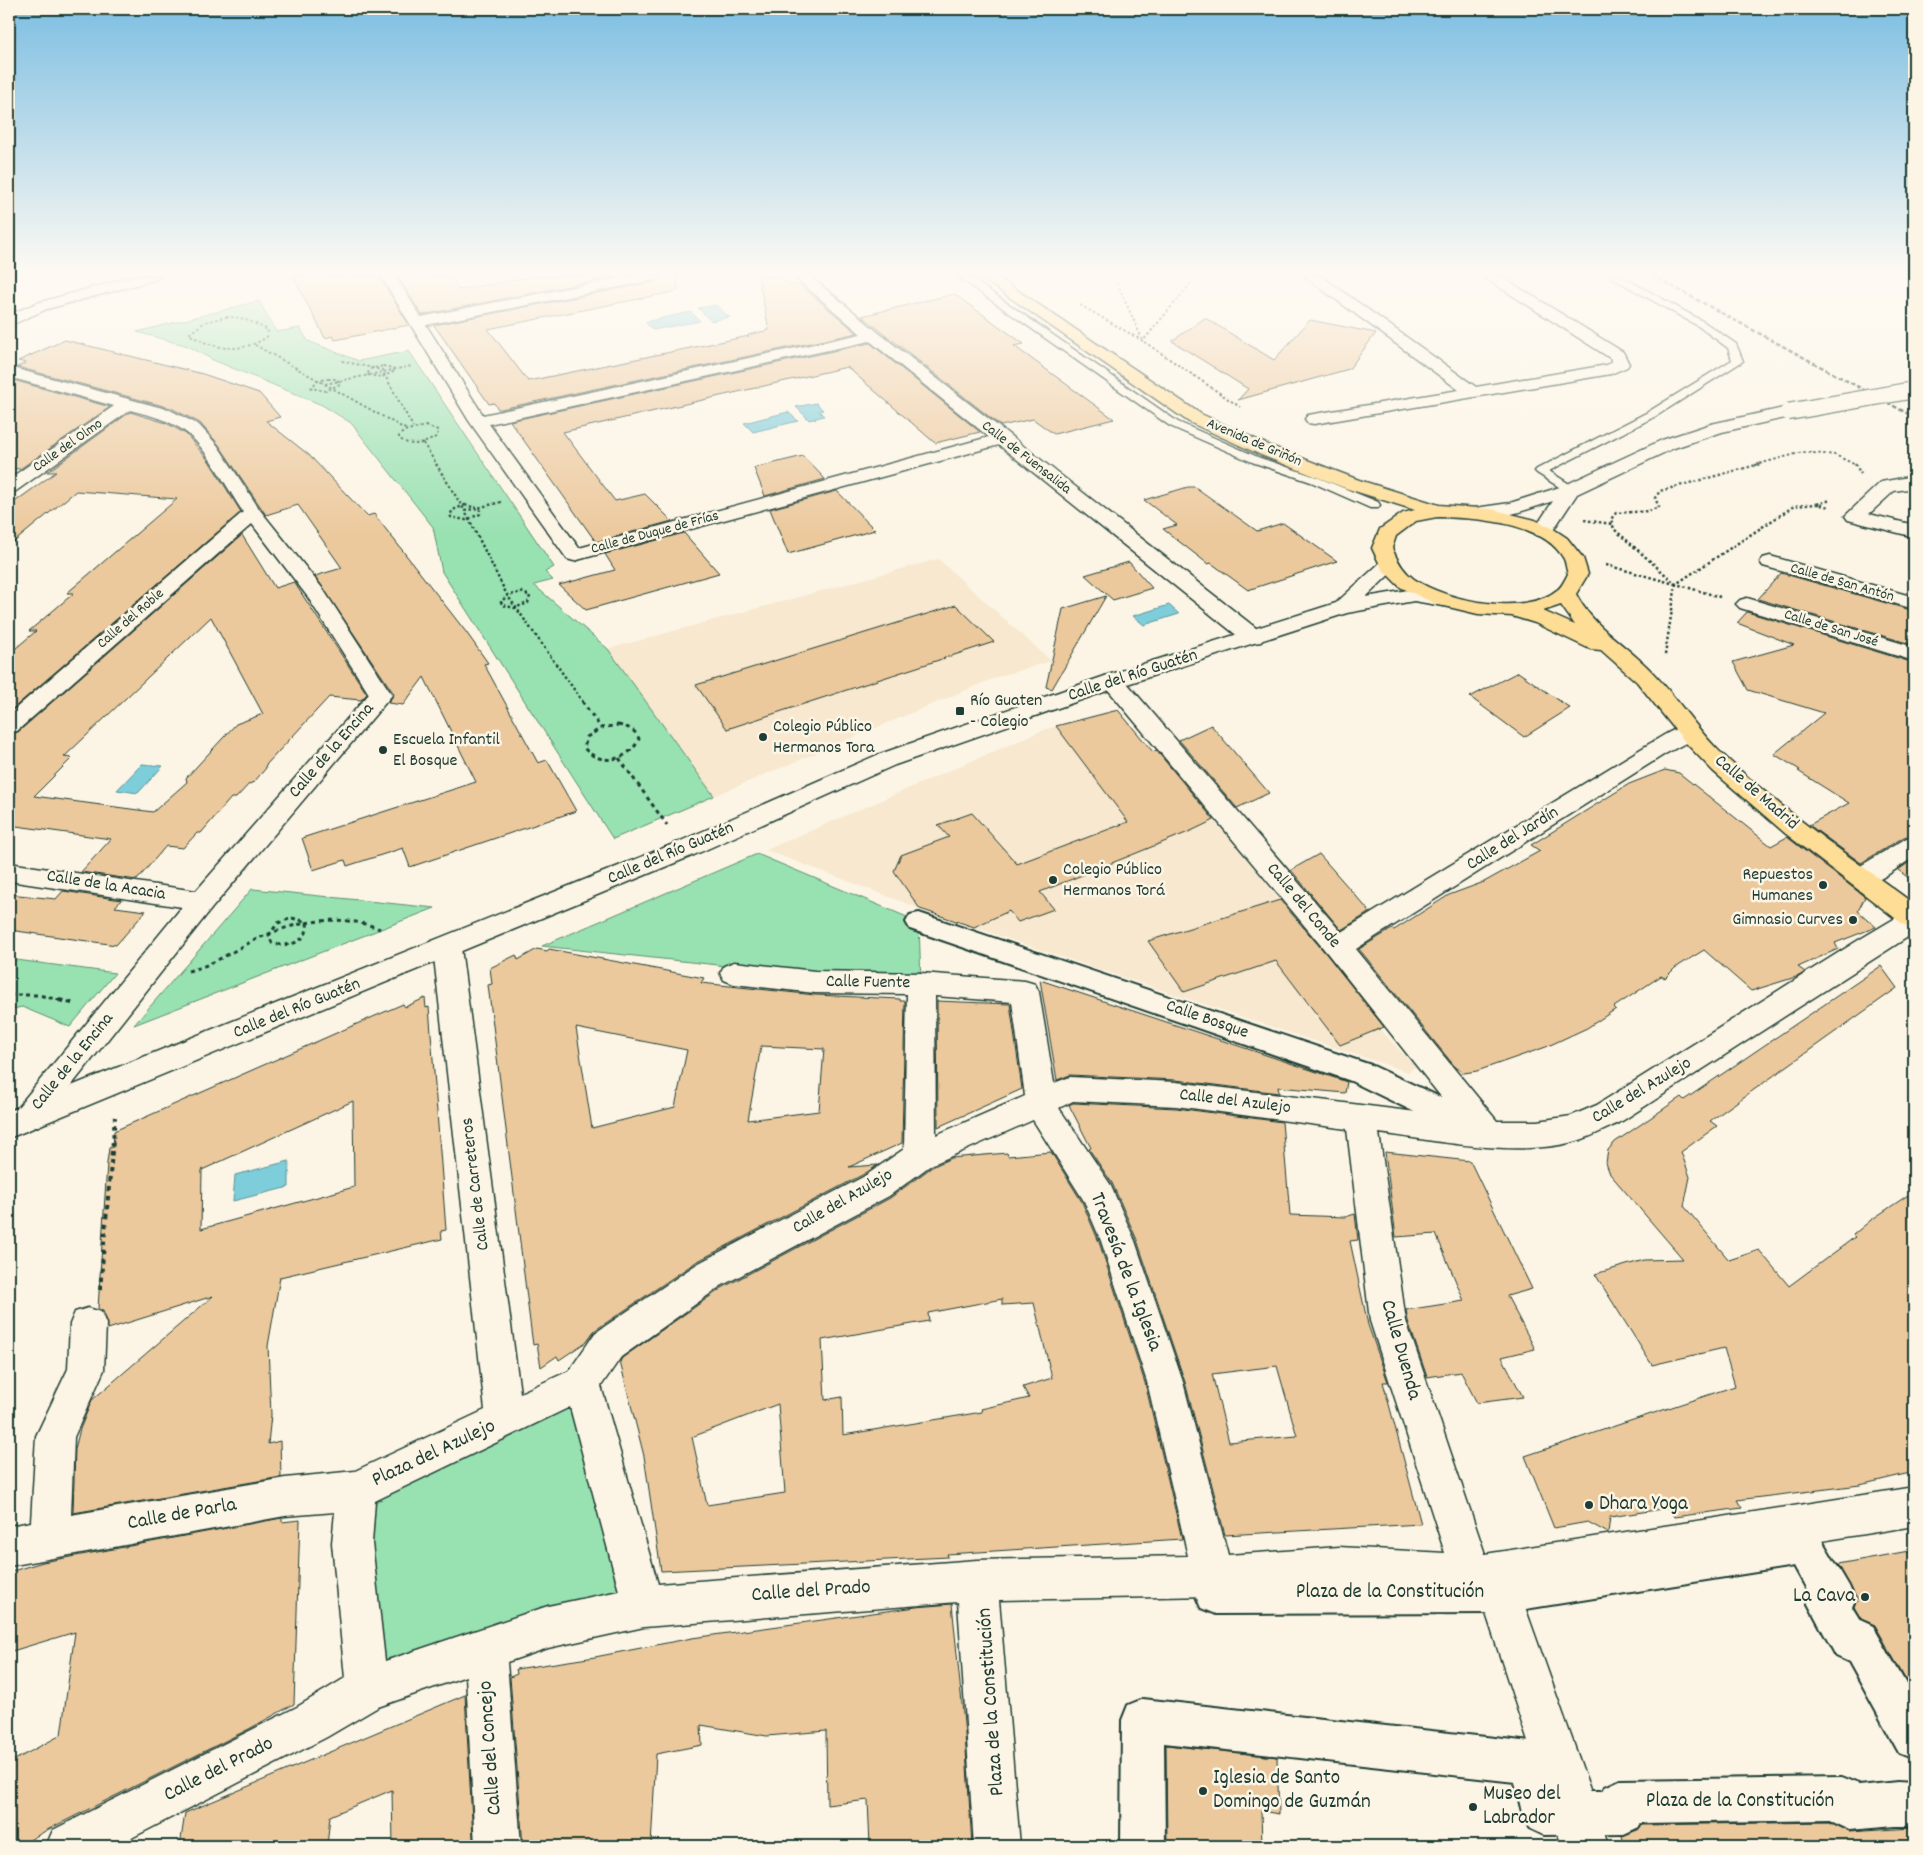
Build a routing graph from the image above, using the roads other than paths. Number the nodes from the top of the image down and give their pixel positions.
1 (442, 363) edge
2 (750, 363) edge
3 (906, 363) edge
4 (1086, 363) edge
5 (1113, 363) edge
6 (1433, 363) edge
7 (1620, 363) edge
8 (1735, 363) edge
9 (9, 372) edge
10 (1914, 390) edge
11 (1474, 392) junction
12 (127, 404) junction
13 (1314, 418) dead end
14 (478, 421) junction
15 (1001, 438) junction
16 (1914, 482) edge
17 (1352, 484) junction
18 (9, 487) edge
19 (1570, 490) junction
20 (1374, 505) junction
21 (1437, 511) junction
22 (1482, 512) junction
23 (253, 513) junction
24 (1543, 531) junction
25 (1914, 531) edge
26 (1387, 533) junction
27 (1770, 562) dead end
28 (1389, 565) junction
29 (1566, 594) junction
30 (1443, 600) junction
31 (1914, 603) edge
32 (1747, 604) road end
33 (1343, 607) junction
34 (1514, 610) junction
35 (1253, 638) junction
36 (1614, 651) junction
37 (1914, 654) edge
38 (1113, 681) junction
39 (9, 726) edge
40 (1689, 732) junction
41 (1914, 845) edge
42 (9, 872) edge
43 (1861, 877) junction
44 (202, 901) junction
45 (1914, 919) edge
46 (919, 922) dead end
47 (1338, 947) junction
48 (447, 948) junction
49 (734, 973) dead end
50 (921, 984) junction
51 (1041, 1102) junction
52 (1361, 1117) junction
53 (19, 1121) edge
54 (1489, 1134) junction
55 (920, 1155) junction
56 (88, 1324) road end
57 (582, 1383) junction
58 (505, 1420) junction
59 (357, 1490) junction
60 (1914, 1507) edge
61 (50, 1539) junction
62 (9, 1546) edge
63 (1482, 1574) junction
64 (1213, 1576) junction
65 (977, 1580) junction
66 (644, 1606) junction
67 (485, 1649) junction
68 (367, 1689) junction
69 (1914, 1738) edge
70 (1914, 1805) edge
71 (1580, 1829) edge
72 (69, 1846) edge
73 (498, 1846) edge
74 (997, 1846) edge
75 (1003, 1846) edge
76 (1142, 1846) edge

1 - 14 street, Calle de Duque de Frías
2 - 14 street
3 - 15 street, Calle de Fuensalida
4 - 20 lane
5 - 17 main road, Avenida de Griñón
6 - 11 street
7 - 11 street
8 - 19 lane
9 - 12 street, Calle de la Encina
10 - 19 street, bridge
11 - 13 street
12 - 18 street, Calle del Olmo
12 - 23 street, Calle de la Encina
14 - 15 street, Calle de Duque de Frías
15 - 35 street, Calle de Fuensalida
16 - 25 street
17 - 20 main road, Avenida de Griñón
17 - 21 main road, Avenida de Griñón
19 - 22 street
19 - 24 street
20 - 26 main road, Avenida de Griñón
21 - 22 main road
21 - 26 main road
22 - 24 main road
23 - 39 street, Calle del Roble
23 - 44 street, Calle de la Encina
24 - 29 main road
26 - 28 main road
27 - 31 street, Calle de San Antón
28 - 30 main road
28 - 33 street
29 - 34 main road
29 - 36 main road, Calle de Madrid
30 - 33 street
30 - 34 main road
32 - 37 street, Calle de San José
33 - 35 street, Calle del Río Guatén
34 - 36 main road, Calle de Madrid
35 - 38 street, Calle del Río Guatén
36 - 40 main road, Calle de Madrid
38 - 47 street, Calle del Conde
38 - 48 street, Calle del Río Guatén
40 - 43 main road, Calle de Madrid
40 - 47 street, Calle del Jardín
41 - 43 street
42 - 44 street, Calle de la Acacia
43 - 45 main road, Calle de Madrid
44 - 53 street, Calle de la Encina
45 - 54 street, Calle del Azulejo
46 - 54 street, Calle Bosque
47 - 54 street, Calle del Conde
48 - 53 street, Calle del Río Guatén
48 - 58 street, Calle de Carreteros
49 - 50 street, Calle Fuente
50 - 51 street, Travesía de la Iglesia
50 - 55 street, Calle Fuente
51 - 52 street, Calle del Azulejo
51 - 55 street, Calle del Azulejo
51 - 64 street, Travesía de la Iglesia
52 - 54 street, Calle del Azulejo
52 - 63 street, Calle Duenda
55 - 57 street, Calle del Azulejo
56 - 61 street
57 - 58 street, Plaza del Azulejo
57 - 66 street
58 - 59 street, Plaza del Azulejo
59 - 61 street, Calle de Parla
59 - 68 street, Plaza del Azulejo
60 - 63 street, Plaza de la Constitución
61 - 62 street, Calle de Parla
63 - 64 street, Plaza de la Constitución
63 - 71 street, Calle Duenda
64 - 65 street, Plaza de la Constitución
65 - 66 street, Calle del Prado
65 - 74 street
66 - 67 street
67 - 68 street
67 - 73 street, Calle del Concejo
68 - 72 street, Calle del Prado
69 - 75 street, Plaza de la Constitución
70 - 71 street, Plaza de la Constitución
71 - 76 street, Plaza de la Constitución

